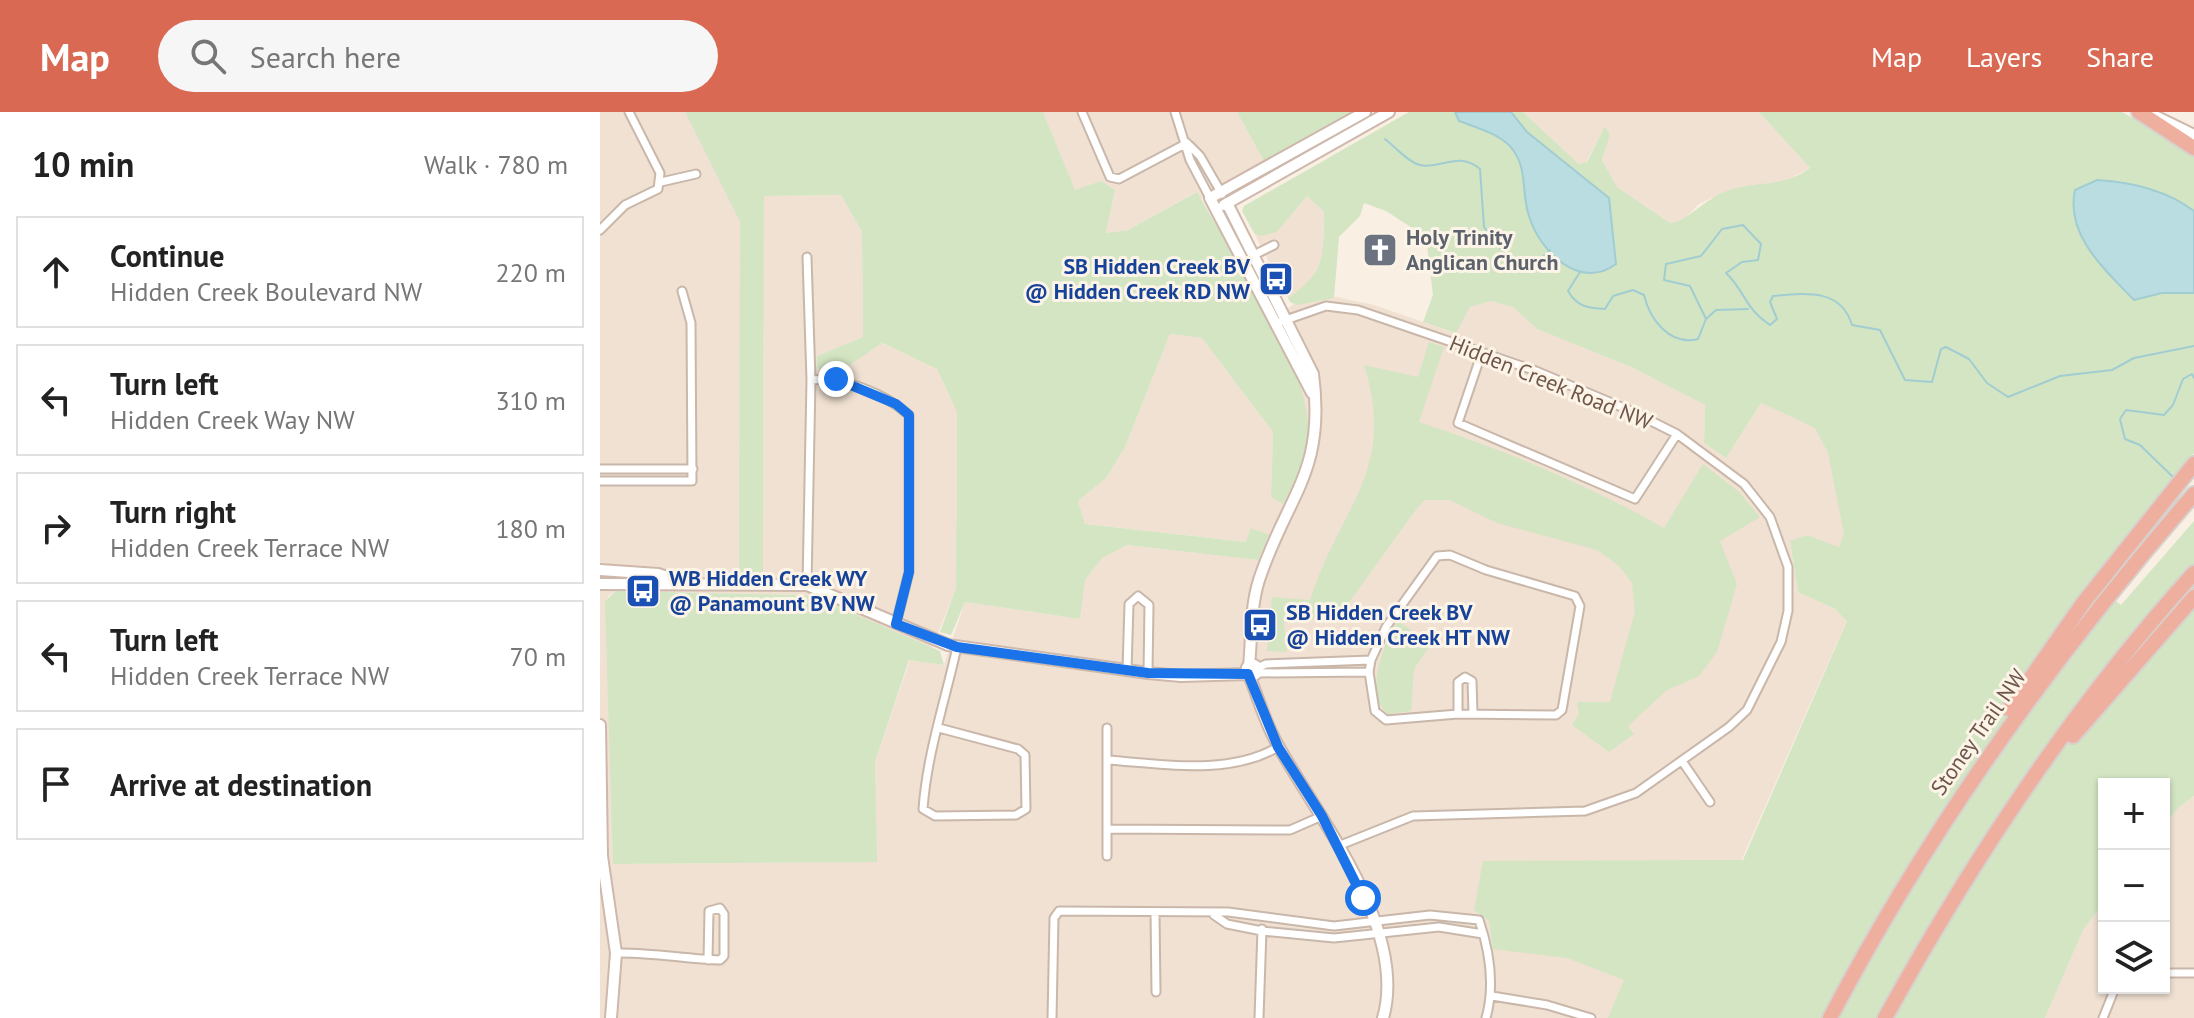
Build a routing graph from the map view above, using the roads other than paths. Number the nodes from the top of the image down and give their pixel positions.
1 (629, 112) edge
2 (1082, 112) edge
3 (1175, 112) edge
4 (1365, 112) edge
5 (1389, 112) edge
6 (2139, 112) edge
7 (2146, 112) edge
8 (2194, 135) edge
9 (1187, 143) junction
10 (2194, 148) edge
11 (696, 174) dead end
12 (661, 182) junction
13 (1221, 193) junction
14 (1210, 198) junction
15 (1222, 206) junction
16 (600, 230) edge
17 (1274, 245) dead end
18 (807, 257) dead end
19 (1248, 259) junction
20 (682, 291) dead end
21 (1282, 321) junction
22 (1482, 352) junction
23 (811, 380) junction
24 (1677, 434) junction
25 (2194, 464) edge
26 (600, 469) edge
27 (693, 469) junction
28 (600, 481) edge
29 (2194, 494) edge
30 (600, 570) edge
31 (2194, 573) edge
32 (681, 581) junction
33 (600, 584) edge
34 (807, 585) junction
35 (2194, 597) edge
36 (896, 624) junction
37 (957, 647) junction
38 (1371, 660) junction
39 (1127, 670) junction
40 (1252, 670) junction
41 (1369, 672) junction
42 (1148, 673) junction
43 (1473, 713) junction
44 (1458, 714) junction
45 (600, 725) edge
46 (939, 728) junction
47 (1107, 728) dead end
48 (1278, 747) junction
49 (1108, 760) junction
50 (1682, 761) junction
51 (601, 763) edge
52 (1710, 802) dead end
53 (1322, 816) junction
54 (1937, 828) junction
55 (1107, 829) junction
56 (1338, 846) junction
57 (1107, 856) dead end
58 (1974, 867) junction
59 (1155, 912) junction
60 (1214, 915) junction
61 (1263, 919) junction
62 (1374, 920) junction
63 (1262, 931) junction
64 (1378, 931) junction
65 (1483, 934) junction
66 (616, 953) junction
67 (708, 960) junction
68 (2170, 973) edge
69 (2194, 973) edge
70 (1156, 992) dead end
71 (2113, 994) edge
72 (1492, 996) junction
73 (611, 1018) edge
74 (1052, 1018) edge
75 (1259, 1018) edge
76 (1383, 1018) edge
77 (1486, 1018) edge
78 (1591, 1018) edge
79 (1830, 1018) edge
80 (1885, 1018) edge
81 (2103, 1018) edge

1 - 12 street
2 - 9 street
3 - 9 street
4 - 13 street
5 - 15 street
6 - 10 highway
7 - 8 street
9 - 13 street
9 - 14 street
11 - 12 street
12 - 16 street
13 - 14 street
13 - 15 street
14 - 15 street
15 - 19 street
17 - 19 street
18 - 23 street
19 - 21 street
20 - 27 street
21 - 22 street, Hidden Creek Road NW
21 - 40 street
22 - 24 street, Hidden Creek Road NW
22 - 24 street
23 - 34 street
23 - 36 street
24 - 50 street, Hidden Creek Road NW
25 - 54 highway
26 - 27 street
27 - 28 street
29 - 54 highway, Stoney Trail NW
30 - 32 street
31 - 58 highway
32 - 33 street
32 - 34 street
34 - 36 street
35 - 58 highway
36 - 37 street
37 - 39 street
37 - 46 street
38 - 40 street
38 - 41 street
38 - 43 street
39 - 42 street
39 - 42 street
40 - 41 street
40 - 42 street
40 - 48 street
41 - 44 street
43 - 44 street
43 - 44 street
45 - 51 street
46 - 46 street
47 - 49 street
48 - 49 street
48 - 53 street
49 - 55 street
50 - 52 street
50 - 56 street, Hidden Creek Road NW
51 - 66 street
53 - 55 street
53 - 56 street
54 - 79 highway, Stoney Trail NW
55 - 57 street
56 - 62 street
58 - 80 highway
59 - 60 street
59 - 70 street
59 - 74 street
60 - 61 street
60 - 63 street
61 - 62 street
61 - 63 street
62 - 64 street
62 - 65 street
63 - 64 street
63 - 75 street
64 - 65 street
64 - 76 street
65 - 72 street
66 - 67 street
66 - 73 street
67 - 67 street
68 - 69 street
71 - 81 street
72 - 77 street
72 - 78 street

